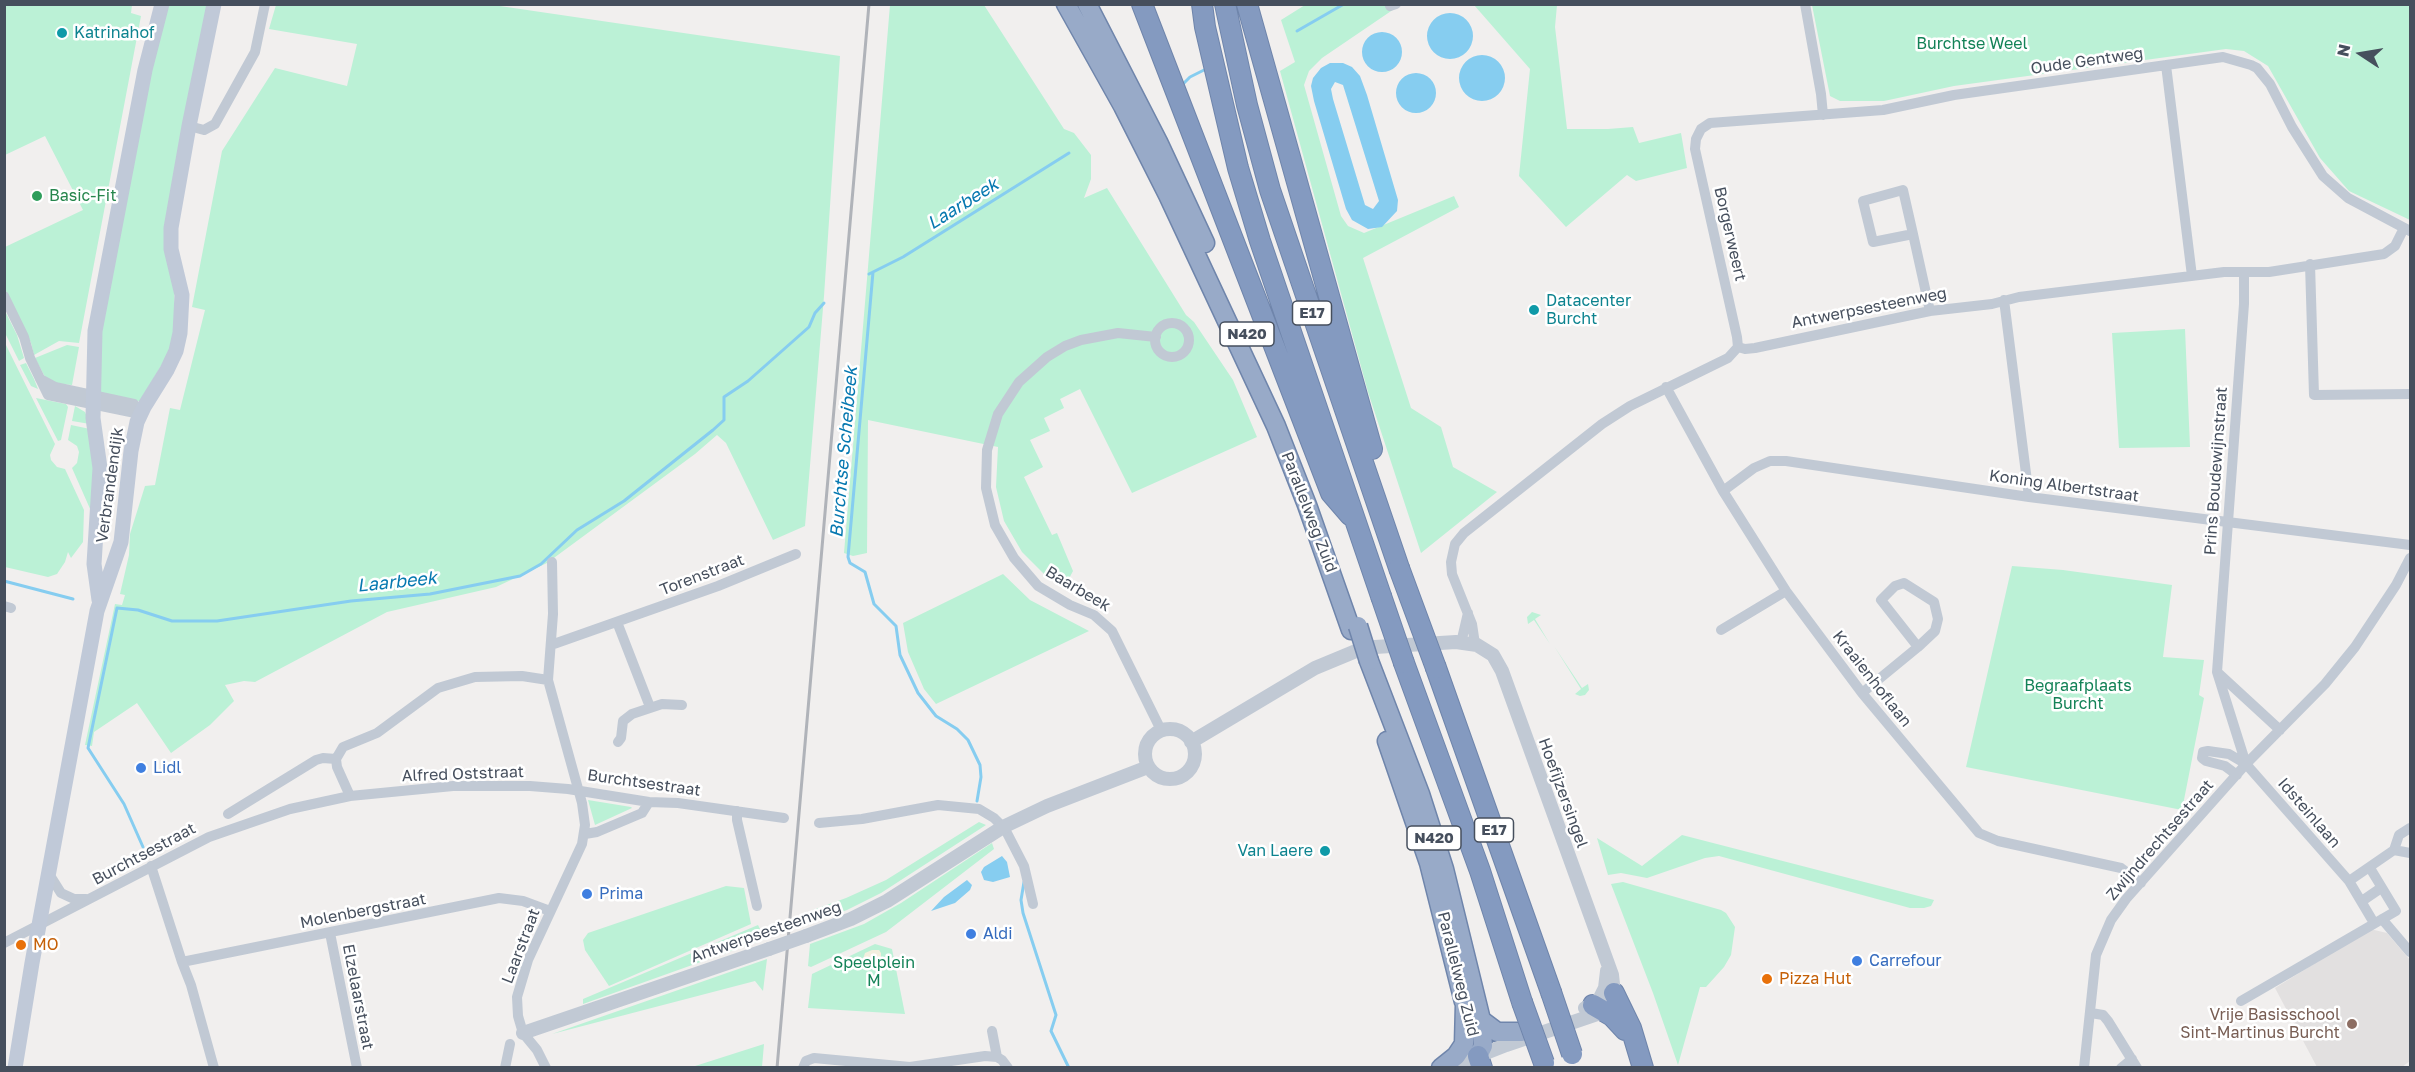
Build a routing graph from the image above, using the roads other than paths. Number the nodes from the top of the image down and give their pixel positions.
1 (162, 4) edge
2 (213, 4) edge
3 (266, 4) edge
4 (1066, 4) edge
5 (1086, 4) edge
6 (1142, 4) edge
7 (1202, 4) edge
8 (1247, 4) edge
9 (1805, 4) edge
10 (1226, 13) edge
11 (2166, 65) junction
12 (1129, 102) junction
13 (1823, 114) junction
14 (189, 126) junction
15 (1701, 129) joint
16 (2407, 230) edge
17 (1913, 234) junction
18 (2310, 264) junction
19 (2244, 272) junction
20 (2192, 276) junction
21 (4, 296) edge
22 (2004, 300) junction
23 (1930, 311) junction
24 (1156, 337) dead end
25 (1738, 347) junction
26 (40, 379) junction
27 (1666, 387) junction
28 (2410, 394) edge
29 (92, 395) junction
30 (140, 414) junction
31 (1723, 491) junction
32 (2029, 497) junction
33 (1380, 519) junction
34 (2227, 523) junction
35 (1358, 524) junction
36 (2410, 545) edge
37 (796, 554) dead end
38 (2410, 558) edge
39 (552, 562) dead end
40 (1786, 591) junction
41 (99, 600) junction
42 (617, 622) junction
43 (1721, 630) dead end
44 (1468, 644) junction
45 (551, 645) junction
46 (1918, 647) junction
47 (1366, 662) junction
48 (2217, 672) junction
49 (548, 680) junction
50 (1862, 693) junction
51 (682, 705) dead end
52 (650, 707) junction
53 (1161, 730) junction
54 (2280, 730) junction
55 (618, 742) dead end
56 (1191, 742) junction
57 (336, 759) junction
58 (2246, 764) junction
59 (1148, 767) junction
60 (2237, 775) junction
61 (578, 791) junction
62 (350, 796) junction
63 (649, 802) junction
64 (737, 811) junction
65 (228, 814) dead end
66 (784, 818) dead end
67 (819, 823) dead end
68 (2410, 828) edge
69 (1005, 830) junction
70 (585, 834) junction
71 (209, 837) joint
72 (2394, 850) junction
73 (2410, 853) edge
74 (151, 866) junction
75 (2370, 868) junction
76 (49, 874) junction
77 (2349, 881) junction
78 (2141, 883) junction
79 (2381, 888) junction
80 (92, 897) junction
81 (2362, 901) junction
82 (1033, 904) dead end
83 (757, 906) dead end
84 (550, 911) junction
85 (2378, 921) junction
86 (39, 925) junction
87 (330, 933) junction
88 (4, 943) edge
89 (2410, 952) edge
90 (182, 963) junction
91 (1607, 963) junction
92 (1614, 993) junction
93 (2241, 1001) dead end
94 (1465, 1004) junction
95 (1598, 1008) junction
96 (2091, 1013) junction
97 (1480, 1020) junction
98 (992, 1031) dead end
99 (1522, 1032) junction
100 (523, 1033) junction
101 (1634, 1041) junction
102 (510, 1044) dead end
103 (1480, 1055) edge
104 (997, 1057) junction
105 (1574, 1061) edge
106 (2134, 1063) edge
107 (805, 1064) edge
108 (1545, 1065) edge
109 (910, 1067) edge
110 (15, 1068) edge
111 (214, 1068) edge
112 (357, 1068) edge
113 (504, 1068) edge
114 (546, 1068) edge
115 (1008, 1068) edge
116 (1443, 1068) edge
117 (1457, 1068) edge
118 (1643, 1068) edge
119 (2084, 1068) edge
120 (2121, 1068) edge

1 - 29 main road, Verbrandendijk
2 - 14 main road, Verbrandendijk
3 - 14 street
4 - 12 highway, Parallelweg Zuid
5 - 12 highway, Parallelweg Zuid
6 - 35 highway
7 - 35 highway, E17
8 - 33 highway
9 - 13 street
10 - 33 highway, E17
11 - 13 street, Oude Gentweg
11 - 16 street, Oude Gentweg
11 - 20 street
12 - 47 highway, Parallelweg Zuid / N420, bridge
13 - 15 street, Oude Gentweg
14 - 30 main road, Verbrandendijk
15 - 25 street, Borgerweert
16 - 18 street, Antwerpsesteenweg
17 - 17 street
17 - 23 street
18 - 19 street, Antwerpsesteenweg
18 - 28 street
19 - 20 street, Antwerpsesteenweg
19 - 34 street, Prins Boudewijnstraat
20 - 22 street, Antwerpsesteenweg
21 - 26 street
22 - 23 street, Antwerpsesteenweg
22 - 32 street
23 - 25 street, Antwerpsesteenweg
24 - 53 street, Baarbeek
25 - 27 street
26 - 29 street
26 - 29 street
27 - 31 street, Kraaienhoflaan
27 - 44 street
29 - 30 street
29 - 41 main road, Verbrandendijk
30 - 41 main road, Verbrandendijk
31 - 32 street, Koning Albertstraat
31 - 40 street, Kraaienhoflaan
32 - 34 street, Koning Albertstraat
33 - 105 highway, E17, bridge
34 - 36 street, Koning Albertstraat
34 - 48 street, Prins Boudewijnstraat
35 - 108 highway, E17, bridge
37 - 42 street, Torenstraat
38 - 54 street, Zwijndrechtsestraat
39 - 45 street
40 - 43 street
40 - 50 street, Kraaienhoflaan
41 - 76 main road, Verbrandendijk
42 - 45 street, Torenstraat
42 - 52 street
44 - 56 street
44 - 91 street, Hoefijzersingel
45 - 49 street
46 - 46 street
46 - 50 street
47 - 94 highway, Parallelweg Zuid / N420
47 - 97 highway, Parallelweg Zuid / N420
48 - 54 street
48 - 58 street, Prins Boudewijnstraat
49 - 57 street
49 - 61 street, Burchtsestraat
50 - 78 street, Kraaienhoflaan
51 - 52 street
52 - 55 street
53 - 56 street
53 - 59 street
54 - 58 street, Zwijndrechtsestraat
56 - 59 street
57 - 62 street
57 - 65 street
58 - 60 street, Zwijndrechtsestraat
58 - 60 street, Zwijndrechtsestraat
58 - 77 street, Idsteinlaan
59 - 69 street, Antwerpsesteenweg
60 - 78 street, Zwijndrechtsestraat
61 - 62 street, Alfred Oststraat
61 - 63 street, Burchtsestraat
61 - 70 street, Laarstraat
62 - 71 street, Alfred Oststraat
63 - 64 street, Burchtsestraat
63 - 70 street
64 - 66 street, Burchtsestraat
64 - 83 street
67 - 69 street
68 - 72 street
69 - 82 street
69 - 100 street, Antwerpsesteenweg, bridge
70 - 84 street, Laarstraat
71 - 74 street, Burchtsestraat
72 - 73 street
72 - 75 street
74 - 80 street, Burchtsestraat
74 - 90 street
75 - 77 street
75 - 79 street
76 - 80 street, Burchtsestraat
76 - 86 main road, Verbrandendijk
77 - 81 street, Idsteinlaan
78 - 96 street, Zwijndrechtsestraat
79 - 81 street
79 - 85 street
80 - 86 street, Burchtsestraat
81 - 85 street, Idsteinlaan
84 - 87 street, Molenbergstraat
84 - 100 street, Laarstraat
85 - 89 street, Idsteinlaan
85 - 93 street
86 - 88 street, Burchtsestraat
86 - 110 main road, Verbrandendijk
87 - 90 street, Molenbergstraat
87 - 112 street, Elzelaarstraat
90 - 111 street
91 - 92 street, Hoefijzersingel
91 - 95 street, Hoefijzersingel
92 - 95 street
92 - 101 highway
94 - 103 highway, Parallelweg Zuid / N420
94 - 116 highway
95 - 99 street
95 - 101 highway
95 - 103 street
96 - 106 street
96 - 119 street, Zwijndrechtsestraat
97 - 99 highway
97 - 103 highway, Parallelweg Zuid / N420
98 - 104 street
99 - 103 street
100 - 114 street, Laarstraat
101 - 118 highway
102 - 113 street
103 - 116 street
103 - 117 street
104 - 109 street
104 - 115 street
106 - 120 street
107 - 109 street

